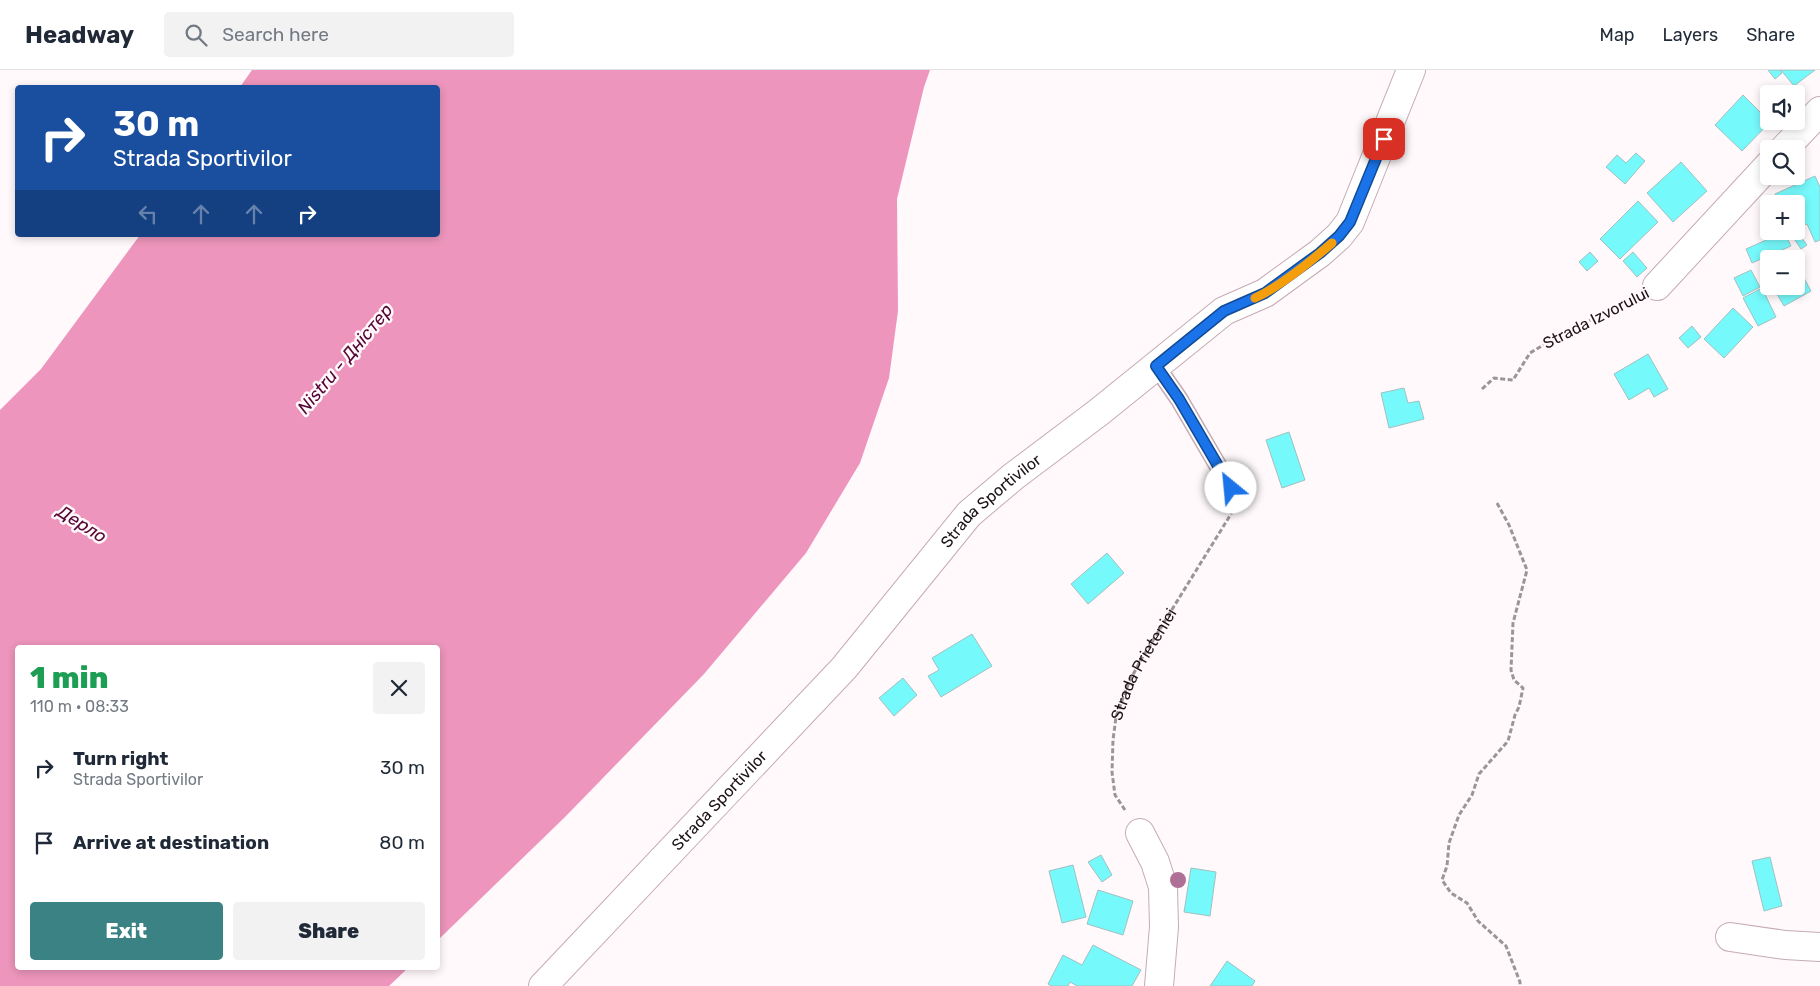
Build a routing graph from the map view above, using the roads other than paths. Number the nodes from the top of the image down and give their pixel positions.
1 (1411, 70) edge
2 (1820, 111) edge
3 (1793, 140) edge
4 (1760, 175) edge
5 (1657, 286) road end
6 (1156, 366) junction
7 (1231, 488) road end
8 (1140, 833) road end
9 (1730, 937) dead end
10 (1820, 947) edge
11 (542, 986) edge
12 (1160, 986) edge

1 - 6 street, Strada Sportivilor
2 - 3 street
4 - 5 street, Strada Izvorului
6 - 7 lane
6 - 11 street, Strada Sportivilor
8 - 12 street
9 - 10 street

